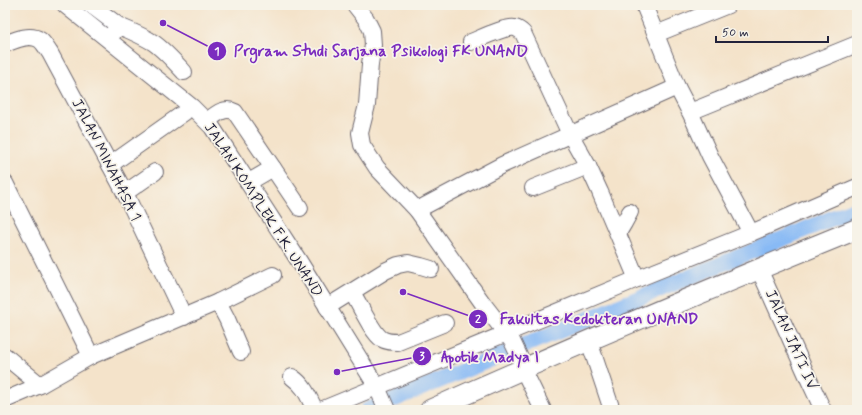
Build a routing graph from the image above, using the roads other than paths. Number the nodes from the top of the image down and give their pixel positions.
1 (65, 5) edge
2 (91, 5) edge
3 (356, 5) edge
4 (644, 5) edge
5 (728, 5) edge
6 (119, 26) junction
7 (656, 34) junction
8 (108, 39) junction
9 (471, 42) dead end
10 (5, 44) edge
11 (857, 44) edge
12 (184, 72) dead end
13 (677, 87) junction
14 (184, 112) dead end
15 (690, 112) junction
16 (206, 121) junction
17 (570, 134) junction
18 (110, 165) junction
19 (588, 166) junction
20 (273, 168) junction
21 (155, 172) dead end
22 (249, 182) junction
23 (5, 183) edge
24 (857, 187) edge
25 (533, 188) dead end
26 (125, 193) junction
27 (300, 208) dead end
28 (417, 210) junction
29 (630, 212) dead end
30 (857, 229) edge
31 (618, 233) junction
32 (751, 233) junction
33 (431, 269) dead end
34 (759, 269) junction
35 (273, 275) dead end
36 (637, 279) junction
37 (352, 292) junction
38 (218, 302) junction
39 (327, 307) junction
40 (184, 317) junction
41 (445, 323) dead end
42 (509, 337) junction
43 (589, 341) junction
44 (241, 352) dead end
45 (5, 356) edge
46 (91, 356) junction
47 (524, 364) junction
48 (292, 377) dead end
49 (40, 385) junction
50 (379, 389) junction
51 (5, 400) edge
52 (315, 410) edge
53 (321, 410) edge
54 (387, 410) edge
55 (430, 410) edge
56 (543, 410) edge
57 (549, 410) edge
58 (612, 410) edge
59 (823, 410) edge

1 - 8 street, JALAN KOMPLEK F.K. UNAND
2 - 6 street
3 - 28 street
4 - 7 street
5 - 7 street
6 - 8 street
6 - 12 street
7 - 13 street
8 - 16 street, JALAN KOMPLEK F.K. UNAND
9 - 17 street
10 - 18 street, JALAN MINAHASA 1
11 - 15 street
13 - 15 street
13 - 17 street
14 - 18 street
15 - 32 street
16 - 20 street
16 - 22 street, JALAN KOMPLEK F.K. UNAND
17 - 19 street
17 - 28 street
18 - 26 street, JALAN MINAHASA 1
19 - 25 street
19 - 31 street
20 - 22 street
20 - 27 street
21 - 26 street
22 - 39 street, JALAN KOMPLEK F.K. UNAND
23 - 46 street
24 - 32 street
26 - 40 street, JALAN MINAHASA 1
28 - 42 street
29 - 31 street
30 - 34 main road
31 - 36 street
32 - 36 street
33 - 37 street
34 - 43 main road
34 - 59 street, JALAN JATI IV
35 - 38 street
36 - 42 street
37 - 39 street
37 - 41 street
38 - 40 street
38 - 44 street
39 - 50 street, JALAN KOMPLEK F.K. UNAND
40 - 46 street
42 - 47 street
42 - 50 street
43 - 47 main road
43 - 58 street
45 - 49 street
46 - 49 street
47 - 55 main road
47 - 56 street
47 - 57 street
48 - 52 street
49 - 51 street
50 - 53 street
50 - 54 street, JALAN KOMPLEK F.K. UNAND

